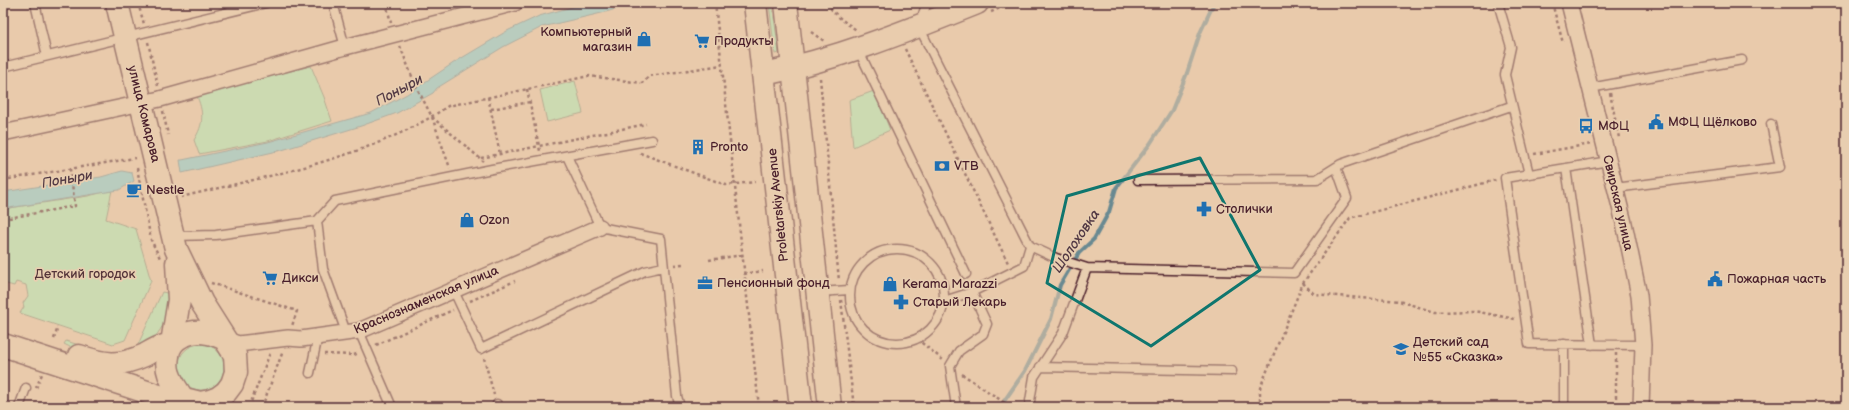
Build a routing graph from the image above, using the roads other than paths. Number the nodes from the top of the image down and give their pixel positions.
1 (35, 3) edge
2 (117, 3) edge
3 (266, 3) edge
4 (333, 3) edge
5 (515, 3) edge
6 (755, 3) edge
7 (786, 3) edge
8 (924, 3) edge
9 (977, 3) edge
10 (1498, 3) edge
11 (1569, 3) edge
12 (919, 27) junction
13 (135, 35) junction
14 (861, 42) junction
15 (345, 47) junction
16 (47, 56) junction
17 (1742, 60) dead end
18 (3, 67) edge
19 (794, 68) junction
20 (764, 74) junction
21 (1590, 88) junction
22 (142, 103) junction
23 (1511, 106) junction
24 (1771, 124) dead end
25 (3, 134) edge
26 (652, 140) dead end
27 (567, 156) junction
28 (1608, 160) junction
29 (1336, 167) junction
30 (1566, 168) junction
31 (1529, 174) junction
32 (1138, 180) dead end
33 (1615, 188) junction
34 (317, 220) junction
35 (600, 227) junction
36 (1030, 246) junction
37 (170, 249) junction
38 (664, 267) junction
39 (1087, 268) junction
40 (966, 274) dead end
41 (453, 289) junction
42 (849, 290) junction
43 (818, 292) junction
44 (972, 292) junction
45 (944, 301) junction
46 (3, 332) edge
47 (353, 332) junction
48 (318, 336) junction
49 (223, 338) junction
50 (171, 344) junction
51 (1564, 344) junction
52 (1592, 344) junction
53 (3, 345) edge
54 (1643, 345) junction
55 (1040, 367) junction
56 (1232, 371) dead end
57 (236, 372) junction
58 (310, 373) dead end
59 (26, 388) road end
60 (185, 403) edge
61 (19, 407) edge
62 (235, 407) edge
63 (392, 407) edge
64 (680, 407) edge
65 (801, 407) edge
66 (830, 407) edge
67 (956, 407) edge
68 (1029, 407) edge
69 (1564, 407) edge
70 (1641, 407) edge

1 - 16 lane
2 - 13 main road, улица Комарова
3 - 13 lane
4 - 15 lane
5 - 15 street
6 - 20 main road, Proletarskiy Avenue
7 - 19 main road
8 - 12 lane
9 - 12 main road
10 - 23 lane
11 - 21 street, Свирская улица
12 - 14 main road
12 - 36 lane
13 - 16 lane
13 - 22 main road, улица Комарова
14 - 19 main road
14 - 40 lane
15 - 22 street
16 - 18 lane
17 - 21 lane
19 - 20 main road
19 - 43 main road
20 - 65 main road, Proletarskiy Avenue
21 - 28 street, Свирская улица
22 - 25 street
22 - 37 main road, улица Комарова
23 - 29 lane
23 - 31 lane
24 - 33 lane
26 - 27 lane
27 - 34 lane
27 - 35 lane
28 - 30 lane
28 - 33 street, Свирская улица
29 - 32 lane
29 - 39 lane
30 - 31 lane
30 - 52 lane
31 - 51 lane
33 - 54 street, Свирская улица
34 - 37 lane
34 - 47 lane
35 - 38 lane
35 - 41 street, Краснознаменская улица
36 - 39 lane
36 - 44 lane
37 - 49 main road
37 - 50 main road
38 - 41 lane
38 - 64 lane
39 - 55 lane
41 - 47 street, Краснознаменская улица
42 - 43 lane
42 - 45 lane
42 - 45 lane
43 - 66 main road
44 - 45 lane
44 - 67 lane
46 - 50 main road
47 - 48 street, Краснознаменская улица
47 - 63 lane
48 - 49 street, Краснознаменская улица
48 - 58 lane
49 - 50 main road
49 - 57 main road
50 - 60 main road
51 - 52 lane
51 - 69 lane
52 - 54 lane
53 - 60 main road
54 - 70 street, Свирская улица
55 - 56 lane
55 - 68 lane
57 - 60 main road
57 - 62 main road
59 - 61 lane

